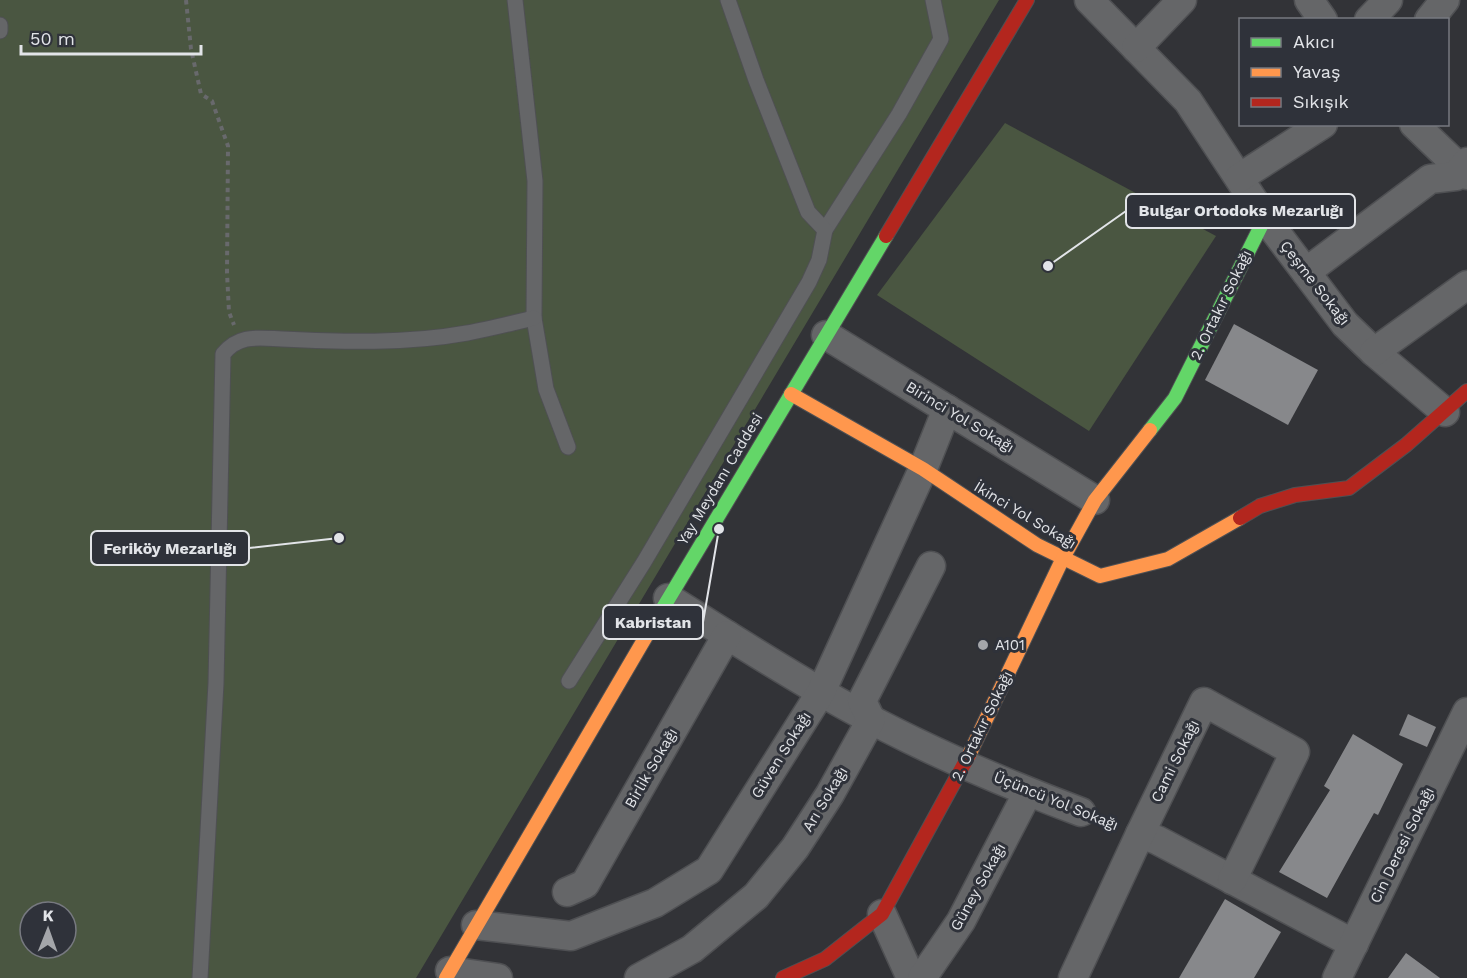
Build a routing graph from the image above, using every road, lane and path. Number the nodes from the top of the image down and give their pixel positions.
1 (186, 0) edge
2 (515, 0) edge
3 (728, 0) edge
4 (933, 0) edge
5 (1027, 0) edge
6 (1089, 0) edge
7 (1182, 0) edge
8 (1309, 0) edge
9 (1388, 0) edge
10 (1445, 0) edge
11 (1322, 18) edge
12 (1371, 18) edge
13 (1431, 18) edge
14 (0, 25) edge
15 (0, 31) edge
16 (1136, 48) junction
17 (1320, 126) edge
18 (1416, 126) edge
19 (1465, 169) edge
20 (1239, 178) junction
21 (1265, 218) junction
22 (825, 230) junction
23 (1306, 272) junction
24 (1467, 285) edge
25 (534, 318) junction
26 (826, 335) junction
27 (239, 340) junction
28 (1374, 352) junction
29 (1467, 392) edge
30 (790, 394) junction
31 (947, 410) junction
32 (1444, 412) junction
33 (568, 447) dead end
34 (923, 469) junction
35 (1095, 500) junction
36 (1063, 558) junction
37 (931, 566) dead end
38 (668, 598) junction
39 (727, 635) junction
40 (569, 681) dead end
41 (821, 692) junction
42 (1467, 712) edge
43 (871, 720) junction
44 (965, 764) junction
45 (1028, 792) junction
46 (1081, 812) dead end
47 (1140, 834) junction
48 (1232, 880) junction
49 (567, 892) dead end
50 (882, 914) junction
51 (476, 925) junction
52 (1354, 944) junction
53 (448, 974) edge
54 (200, 978) edge
55 (498, 978) edge
56 (639, 978) edge
57 (783, 978) edge
58 (911, 978) edge
59 (922, 978) edge
60 (1073, 978) edge
61 (1336, 978) edge

1 - 27 path
2 - 25 lane
3 - 22 lane
4 - 22 lane
5 - 26 street, Yay Meydanı Caddesi
6 - 16 street, Çeşme Sokağı
7 - 16 street
8 - 11 street
9 - 12 street
10 - 13 street
14 - 15 lane
16 - 20 street, Çeşme Sokağı
17 - 20 street
18 - 19 street
19 - 23 street
20 - 21 street, Çeşme Sokağı
21 - 23 street, Çeşme Sokağı
21 - 35 street, 2. Ortakır Sokağı
22 - 40 lane
23 - 28 street, Çeşme Sokağı
24 - 28 street
25 - 27 lane
25 - 33 lane
26 - 30 street, Yay Meydanı Caddesi
26 - 31 street, Birinci Yol Sokağı
27 - 54 lane
28 - 32 street, Çeşme Sokağı
29 - 32 street, İkinci Yol Sokağı
30 - 34 street, İkinci Yol Sokağı
30 - 38 street, Yay Meydanı Caddesi
31 - 34 street, Güven Sokağı
31 - 35 street, Birinci Yol Sokağı
32 - 36 street, İkinci Yol Sokağı
34 - 36 street, İkinci Yol Sokağı
34 - 41 street, Güven Sokağı
35 - 36 street, 2. Ortakır Sokağı
36 - 44 street, 2. Ortakır Sokağı
37 - 43 street
38 - 39 street, Üçüncü Yol Sokağı
38 - 51 street, Yay Meydanı Caddesi
39 - 41 street, Üçüncü Yol Sokağı
39 - 49 street, Birlik Sokağı
41 - 43 street, Üçüncü Yol Sokağı
41 - 51 street, Güven Sokağı
42 - 52 street, Cin Deresi Sokağı
43 - 44 street, Üçüncü Yol Sokağı
43 - 56 street, Arı Sokağı
44 - 45 street, Üçüncü Yol Sokağı
44 - 50 street, 2. Ortakır Sokağı
45 - 46 street, Üçüncü Yol Sokağı
45 - 59 street, Güney Sokağı
47 - 48 street
47 - 48 street, Cami Sokağı
47 - 60 street, Cami Sokağı
48 - 52 street
50 - 57 street, 2. Ortakır Sokağı
50 - 58 street
51 - 53 street, Yay Meydanı Caddesi
52 - 61 street, Cin Deresi Sokağı
53 - 55 street

